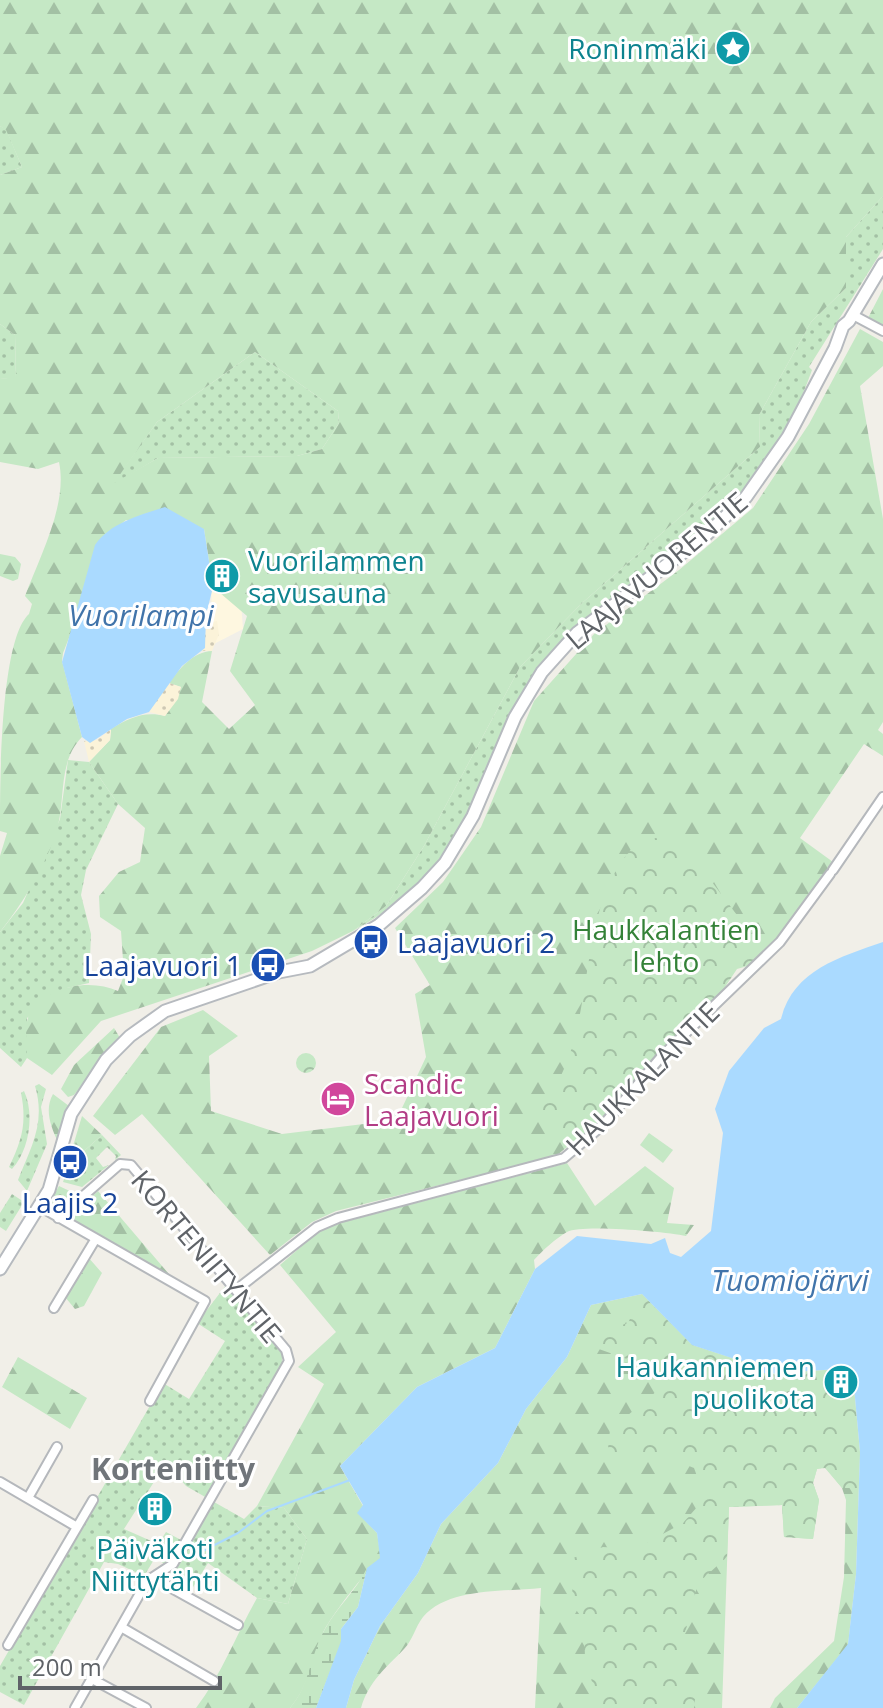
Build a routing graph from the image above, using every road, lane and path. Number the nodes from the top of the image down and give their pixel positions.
1 (883, 264) edge
2 (851, 318) junction
3 (883, 331) edge
4 (883, 797) edge
5 (56, 1163) junction
6 (39, 1206) junction
7 (58, 1218) junction
8 (16, 1240) junction
9 (95, 1240) junction
10 (0, 1269) edge
11 (236, 1290) junction
12 (54, 1308) dead end
13 (150, 1401) dead end
14 (57, 1447) dead end
15 (0, 1482) edge
16 (28, 1498) junction
17 (93, 1500) dead end
18 (77, 1527) junction
19 (162, 1572) junction
20 (238, 1625) dead end
21 (121, 1627) junction
22 (8, 1645) dead end
23 (92, 1679) junction
24 (214, 1681) dead end
25 (75, 1708) edge
26 (146, 1708) edge

1 - 2 street, LAAJAVUORENTIE
2 - 3 street
2 - 5 street, LAAJAVUORENTIE
4 - 11 street, HAUKKALANTIE
5 - 6 street, LAAJAVUORENTIE
5 - 8 street, LAAJAVUORENTIE
6 - 7 street
6 - 8 street, LAAJAVUORENTIE
7 - 9 street
7 - 11 street, KORTENIITYNTIE
8 - 10 street, LAAJAVUORENTIE
9 - 12 street
9 - 13 street
11 - 19 street, KORTENIITYNTIE
14 - 16 street
15 - 16 street
16 - 18 street
17 - 18 street
18 - 22 street
19 - 20 street
19 - 21 street, KORTENIITYNTIE
21 - 23 street, KORTENIITYNTIE
21 - 24 street
23 - 25 street, KORTENIITYNTIE
23 - 26 street

